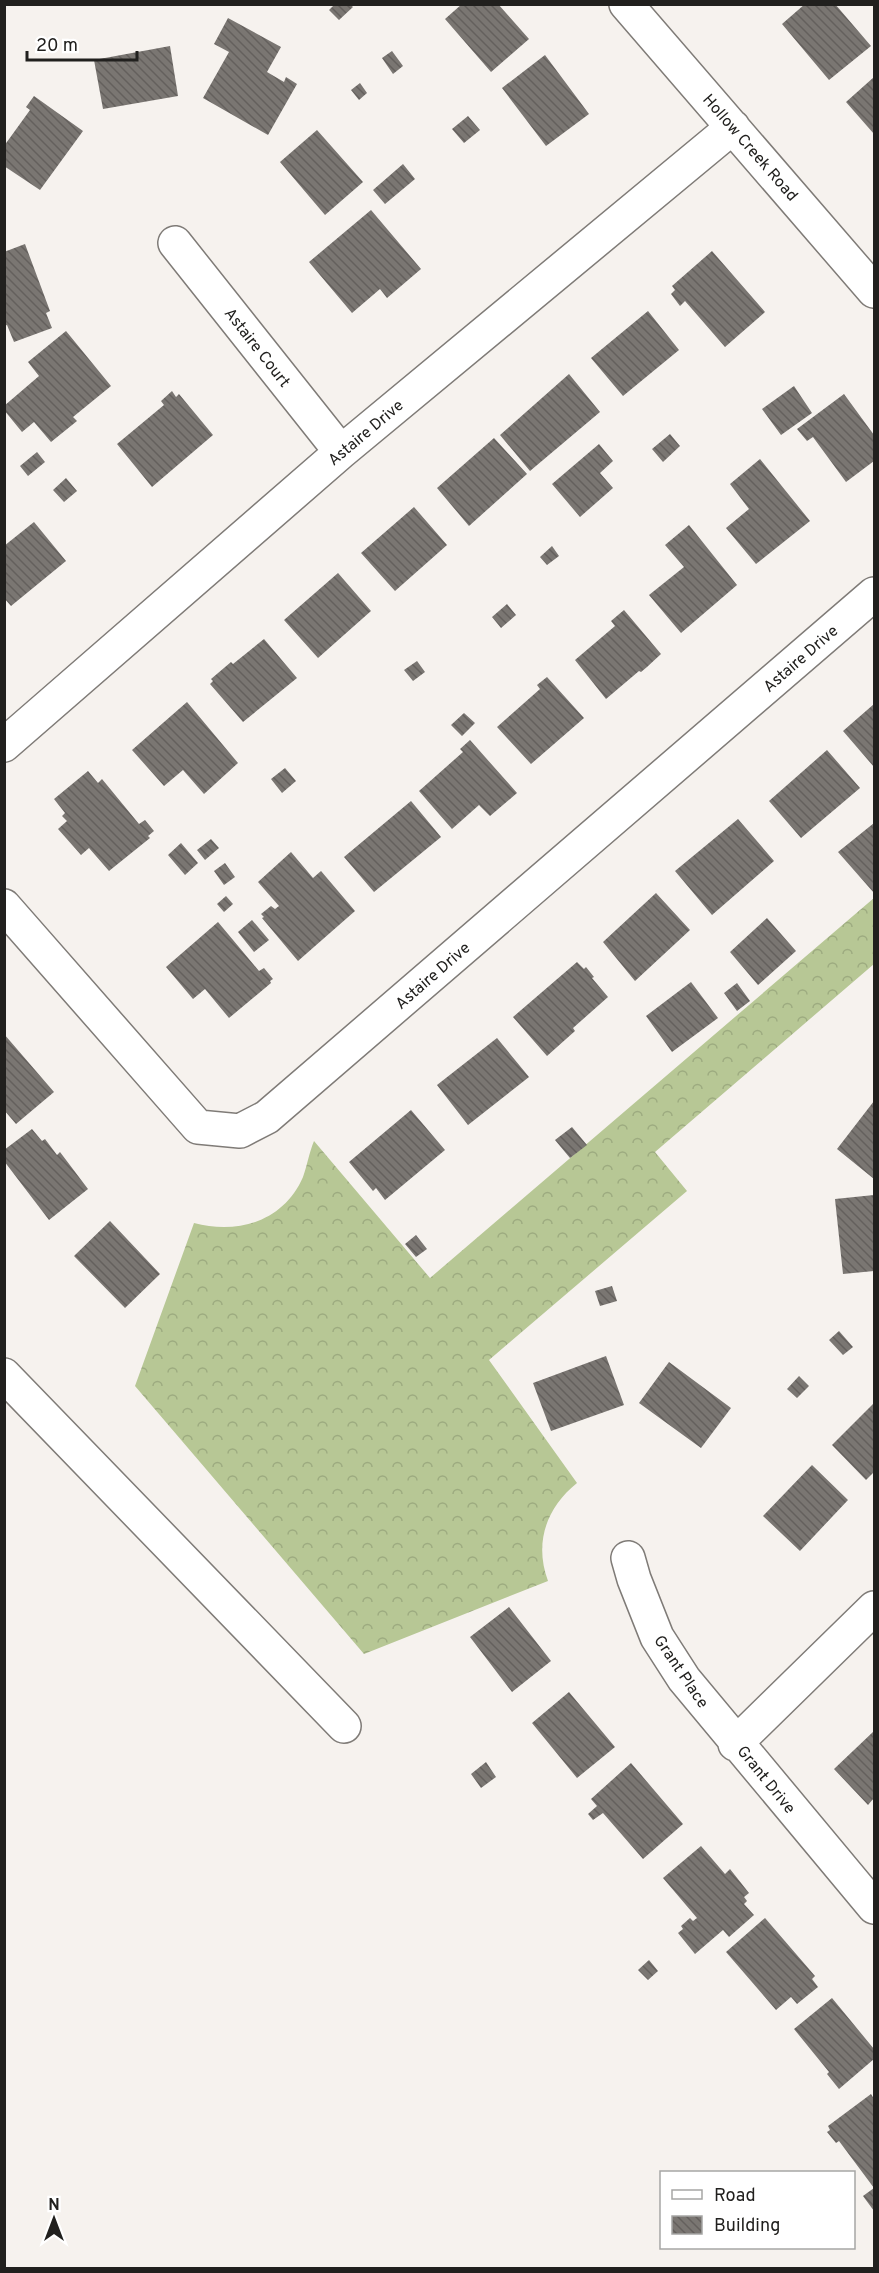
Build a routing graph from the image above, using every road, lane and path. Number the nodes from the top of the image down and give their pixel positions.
1 (626, 4) edge
2 (733, 127) junction
3 (175, 243) dead end
4 (874, 291) edge
5 (341, 452) junction
6 (874, 594) edge
7 (4, 745) edge
8 (4, 906) edge
9 (4, 1375) edge
10 (628, 1558) dead end
11 (874, 1608) edge
12 (344, 1726) dead end
13 (735, 1744) junction
14 (874, 1907) edge

1 - 2 street, Hollow Creek Road
2 - 4 street, Hollow Creek Road
2 - 5 street, Astaire Drive
3 - 5 street, Astaire Court
5 - 7 street, Astaire Drive
6 - 8 street, Astaire Drive
9 - 12 street
10 - 13 street, Grant Place
11 - 13 street, Grant Drive
13 - 14 street, Grant Drive

